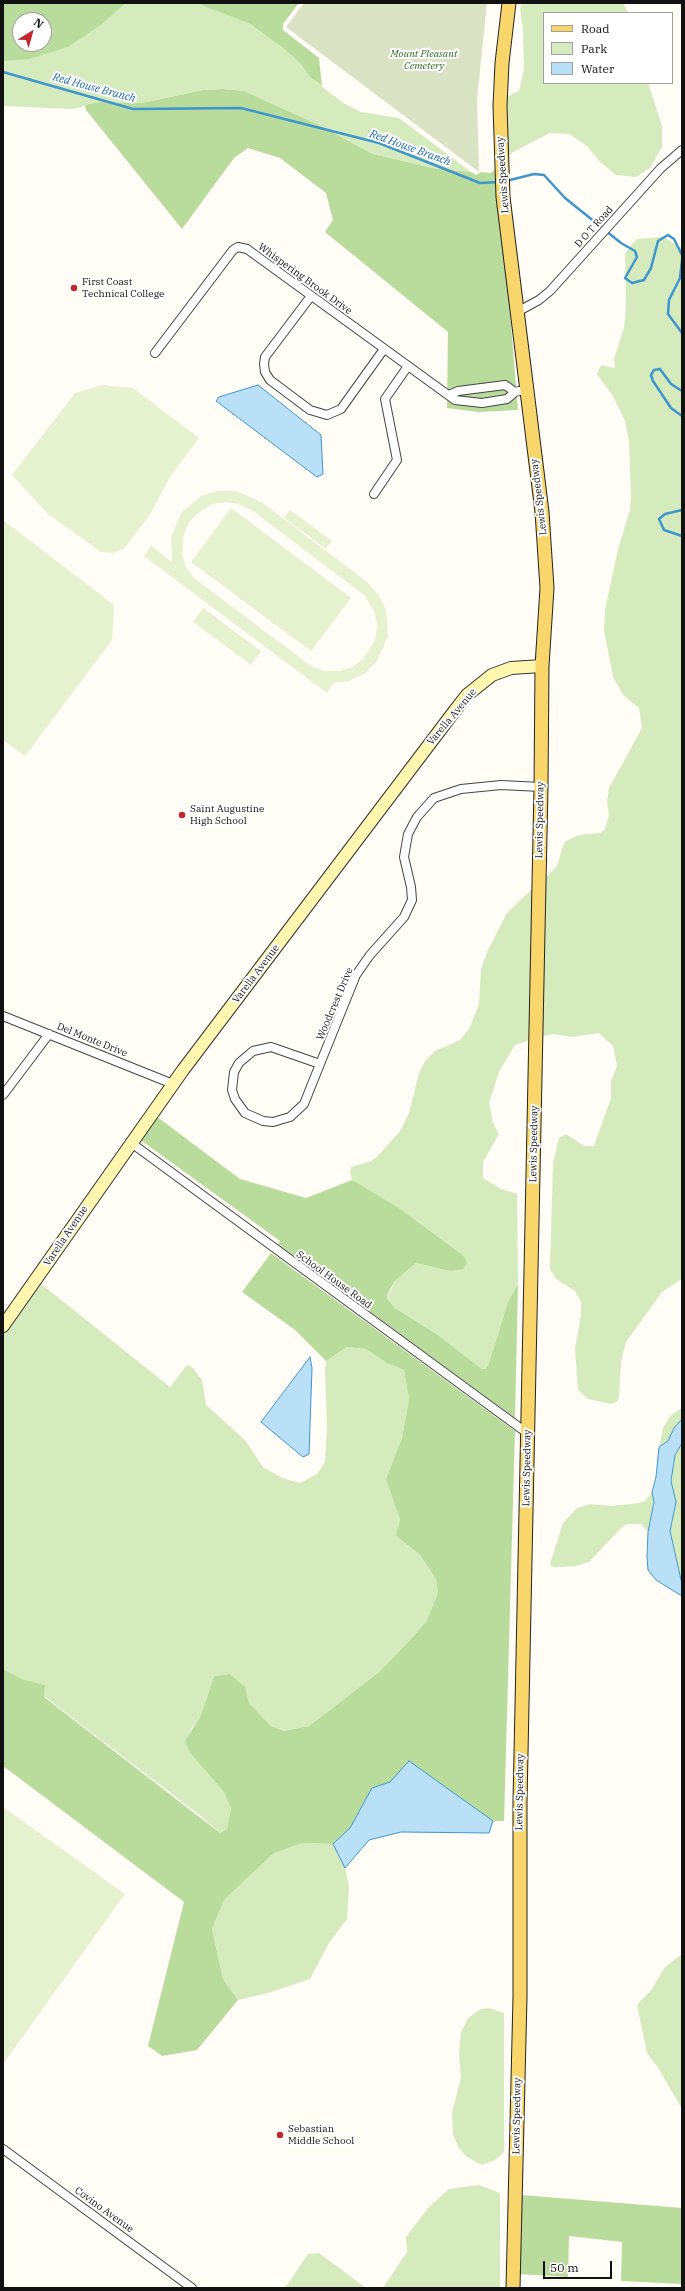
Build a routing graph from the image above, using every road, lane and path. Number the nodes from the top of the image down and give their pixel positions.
1 (509, 3) edge
2 (682, 150) edge
3 (311, 296) junction
4 (517, 312) junction
5 (384, 349) junction
6 (155, 353) dead end
7 (408, 366) junction
8 (521, 391) junction
9 (449, 395) junction
10 (374, 494) dead end
11 (542, 666) junction
12 (541, 787) junction
13 (3, 1016) edge
14 (49, 1034) junction
15 (320, 1064) junction
16 (173, 1084) junction
17 (3, 1095) edge
18 (130, 1142) junction
19 (3, 1326) edge
20 (527, 1433) junction
21 (3, 2149) edge
22 (192, 2288) edge
23 (513, 2288) edge

1 - 4 main road, Lewis Speedway
2 - 4 street, D O T Road
3 - 5 street, Whispering Brook Drive
3 - 5 street
3 - 6 street, Whispering Brook Drive
4 - 8 main road, Lewis Speedway
5 - 7 street, Whispering Brook Drive
7 - 9 street, Whispering Brook Drive
7 - 10 street
8 - 9 street
8 - 9 street, Whispering Brook Drive
8 - 11 main road, Lewis Speedway
11 - 12 main road, Lewis Speedway
11 - 16 street, Varella Avenue
12 - 15 street, Woodcrest Drive
12 - 20 main road, Lewis Speedway
13 - 14 street, Del Monte Drive
14 - 16 street, Del Monte Drive
14 - 17 street
15 - 15 street, Woodcrest Drive
16 - 18 street, Varella Avenue
18 - 19 street, Varella Avenue
18 - 20 street, School House Road
20 - 23 main road, Lewis Speedway
21 - 22 street, Covino Avenue

